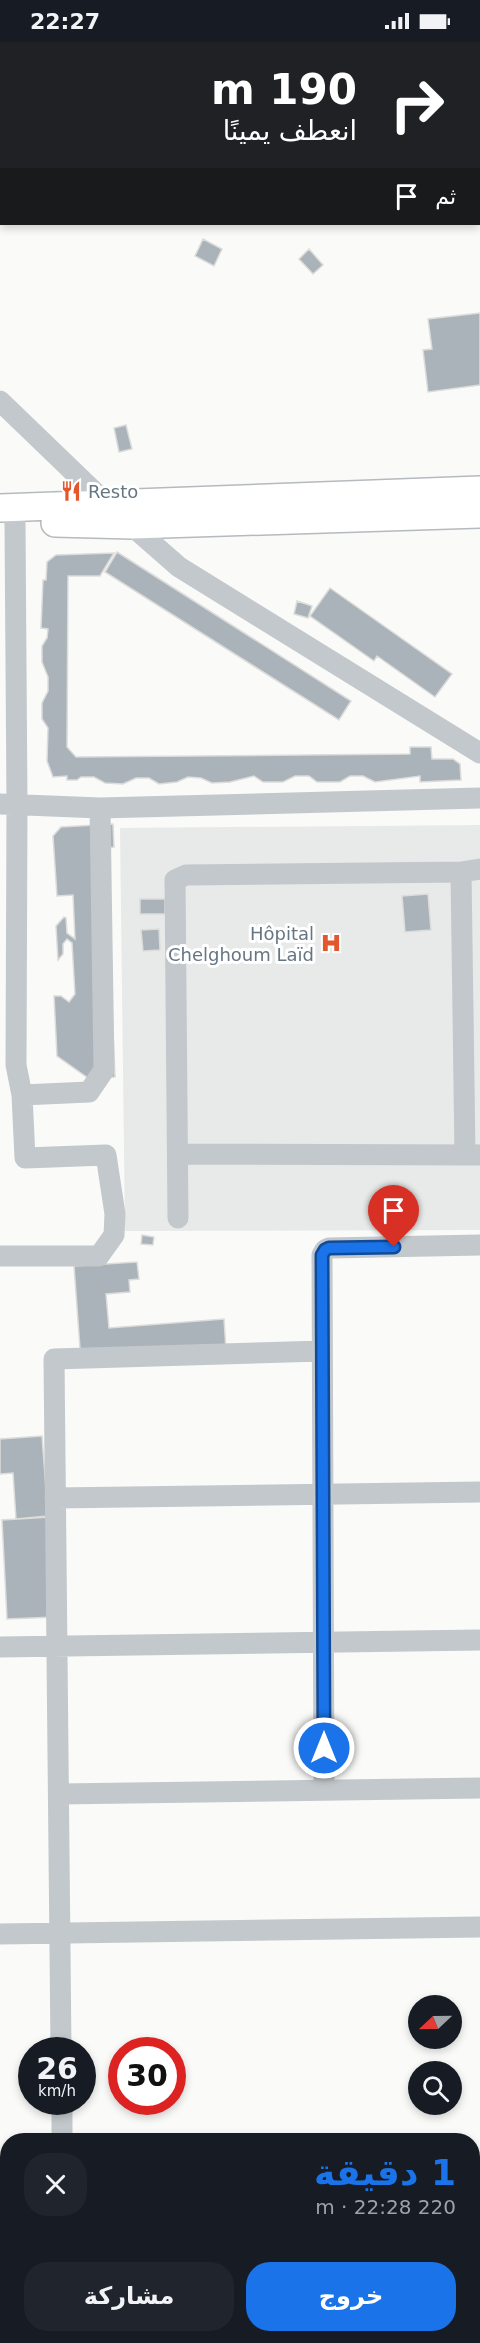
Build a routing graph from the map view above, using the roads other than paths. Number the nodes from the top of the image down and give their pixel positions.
1 (0, 401) edge
2 (480, 490) edge
3 (106, 504) junction
4 (480, 514) edge
5 (5, 518) edge
6 (132, 525) junction
7 (480, 753) edge
8 (480, 798) edge
9 (9, 805) edge
10 (100, 808) junction
11 (470, 871) edge
12 (8, 1065) edge
13 (22, 1095) junction
14 (177, 1154) junction
15 (472, 1155) edge
16 (178, 1218) dead end
17 (480, 1245) edge
18 (0, 1256) edge
19 (322, 1351) junction
20 (480, 1491) edge
21 (323, 1494) junction
22 (55, 1498) junction
23 (480, 1640) edge
24 (323, 1642) junction
25 (57, 1646) junction
26 (0, 1647) edge
27 (480, 1788) edge
28 (324, 1790) junction
29 (58, 1794) junction
30 (480, 1927) edge
31 (60, 1933) junction
32 (0, 1934) edge
33 (61, 2037) edge
34 (62, 2115) edge
35 (62, 2133) edge

1 - 3 street
2 - 3 main road
3 - 5 main road
3 - 6 street
4 - 6 main road
5 - 6 main road
5 - 9 street
6 - 7 street
8 - 10 street
9 - 10 street
9 - 12 street
10 - 13 street
11 - 14 street
11 - 15 street
12 - 13 street
13 - 18 street
14 - 15 street
14 - 16 street
17 - 19 street
19 - 21 street
19 - 22 street
20 - 21 street
21 - 22 street
21 - 24 street
22 - 25 street
23 - 24 street
24 - 25 street
24 - 28 street
25 - 26 street
25 - 29 street
27 - 28 street
28 - 29 street
29 - 31 street
30 - 31 street
31 - 32 street
31 - 33 street
34 - 35 street

